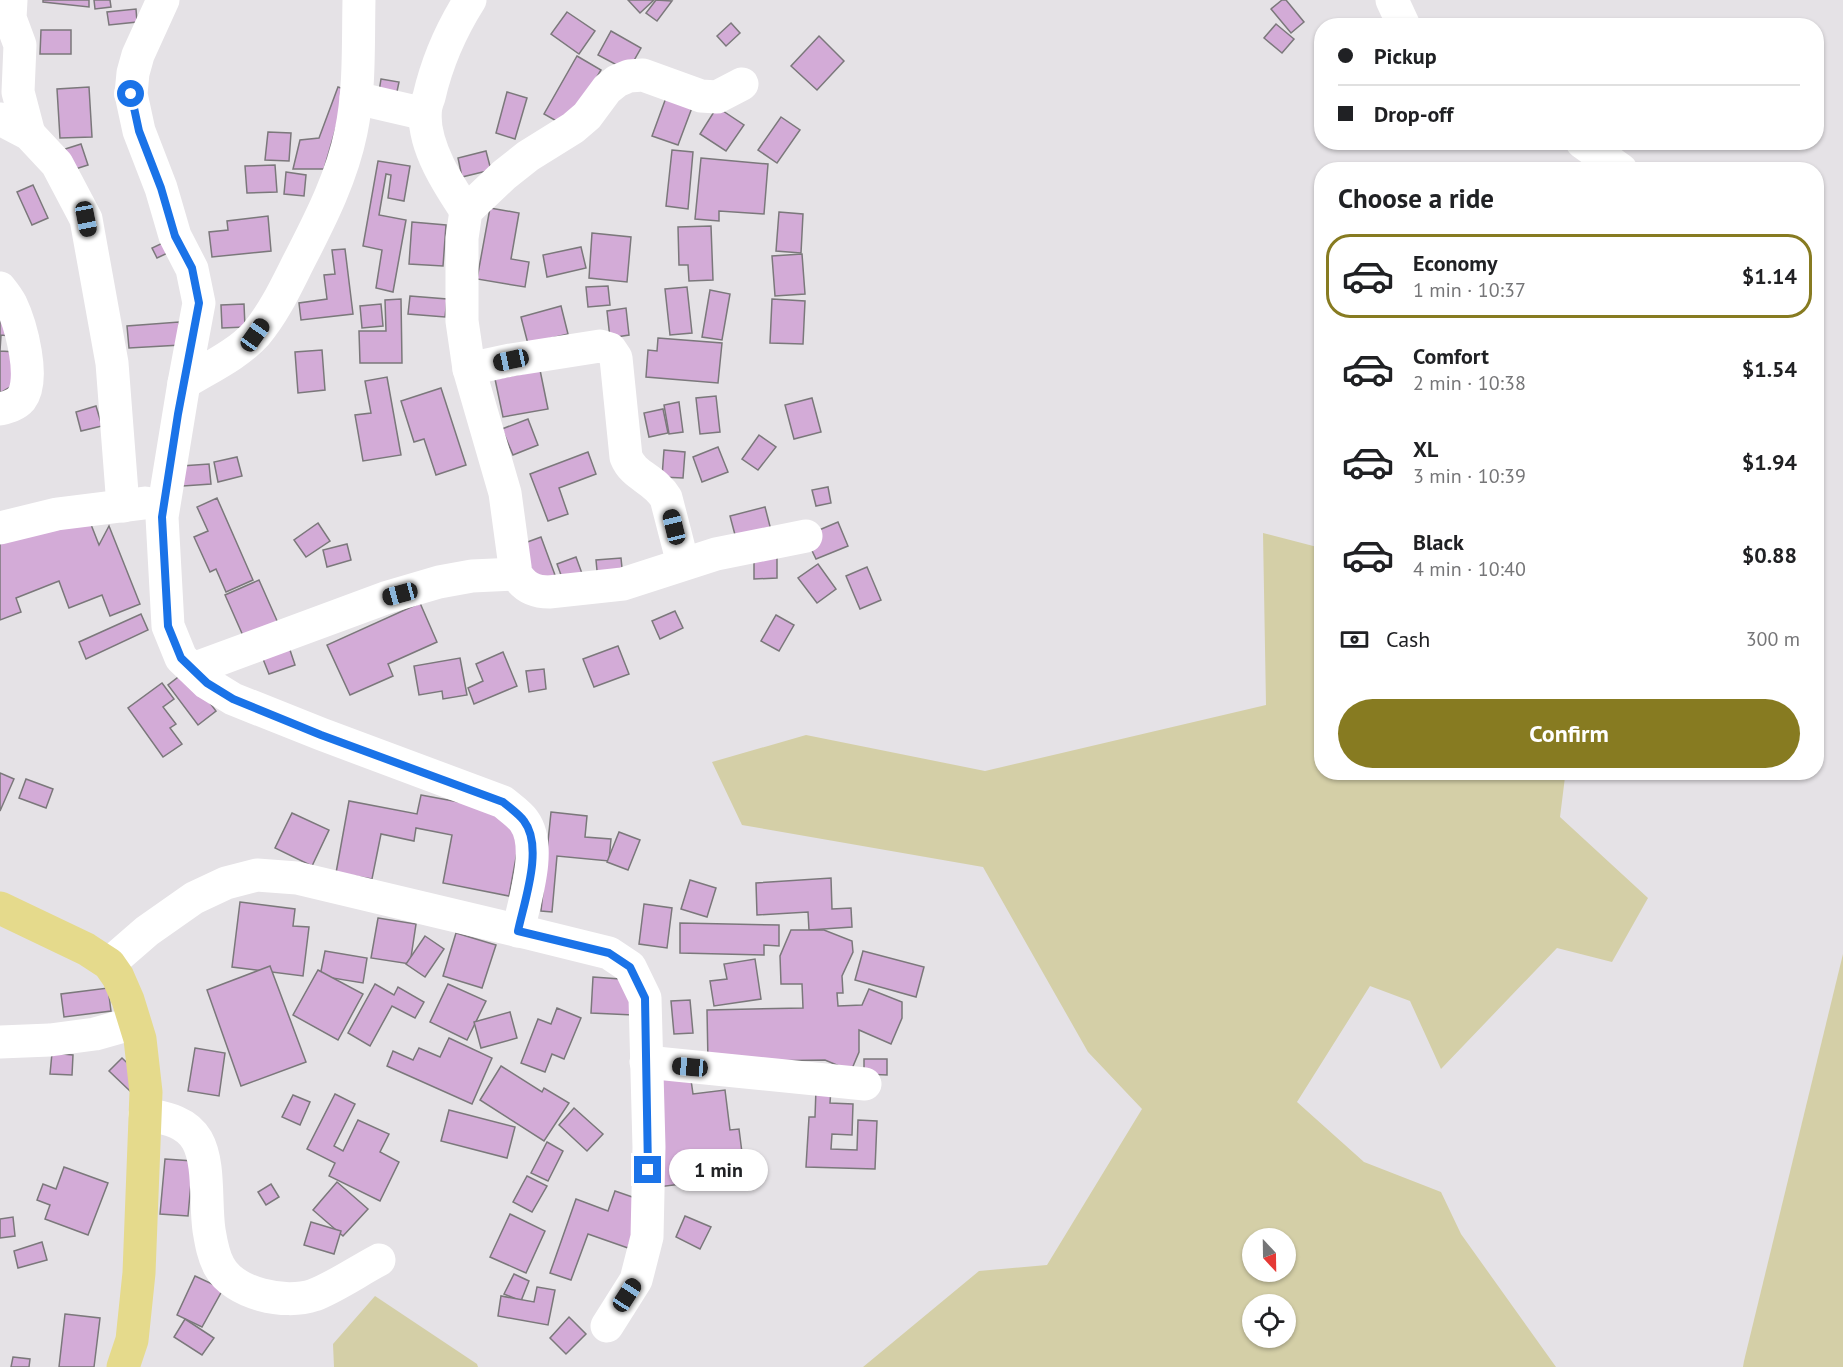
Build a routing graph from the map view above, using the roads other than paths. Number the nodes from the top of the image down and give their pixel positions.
1 (11, 0) edge
2 (163, 0) edge
3 (358, 0) edge
4 (470, 0) edge
5 (1392, 0) edge
6 (1400, 18) edge
7 (742, 84) dead end
8 (356, 98) junction
9 (425, 114) junction
10 (0, 119) edge
11 (29, 134) junction
12 (1593, 150) edge
13 (1610, 162) edge
14 (466, 211) junction
15 (0, 288) edge
16 (470, 369) junction
17 (184, 382) junction
18 (0, 409) edge
19 (164, 500) junction
20 (123, 506) junction
21 (0, 528) edge
22 (806, 536) dead end
23 (682, 564) junction
24 (516, 574) junction
25 (193, 669) junction
26 (0, 908) edge
27 (518, 931) junction
28 (109, 964) junction
29 (134, 1023) junction
30 (0, 1042) edge
31 (646, 1062) junction
32 (865, 1084) dead end
33 (145, 1114) junction
34 (379, 1260) dead end
35 (607, 1326) dead end
36 (123, 1367) edge

1 - 11 street
2 - 17 street
3 - 8 street
4 - 9 street
5 - 6 street
7 - 14 street
8 - 9 street
8 - 17 street
9 - 14 street
10 - 11 street
11 - 20 street
12 - 13 street
14 - 16 street
15 - 18 street
16 - 23 street
16 - 24 street
17 - 19 street
19 - 20 street
19 - 25 street
20 - 21 street
22 - 23 street
23 - 24 street
24 - 25 street
25 - 27 street
26 - 28 main road
27 - 28 street
27 - 31 street
28 - 29 main road
29 - 30 street
29 - 33 main road
31 - 32 street
31 - 35 street
33 - 34 street
33 - 36 main road

